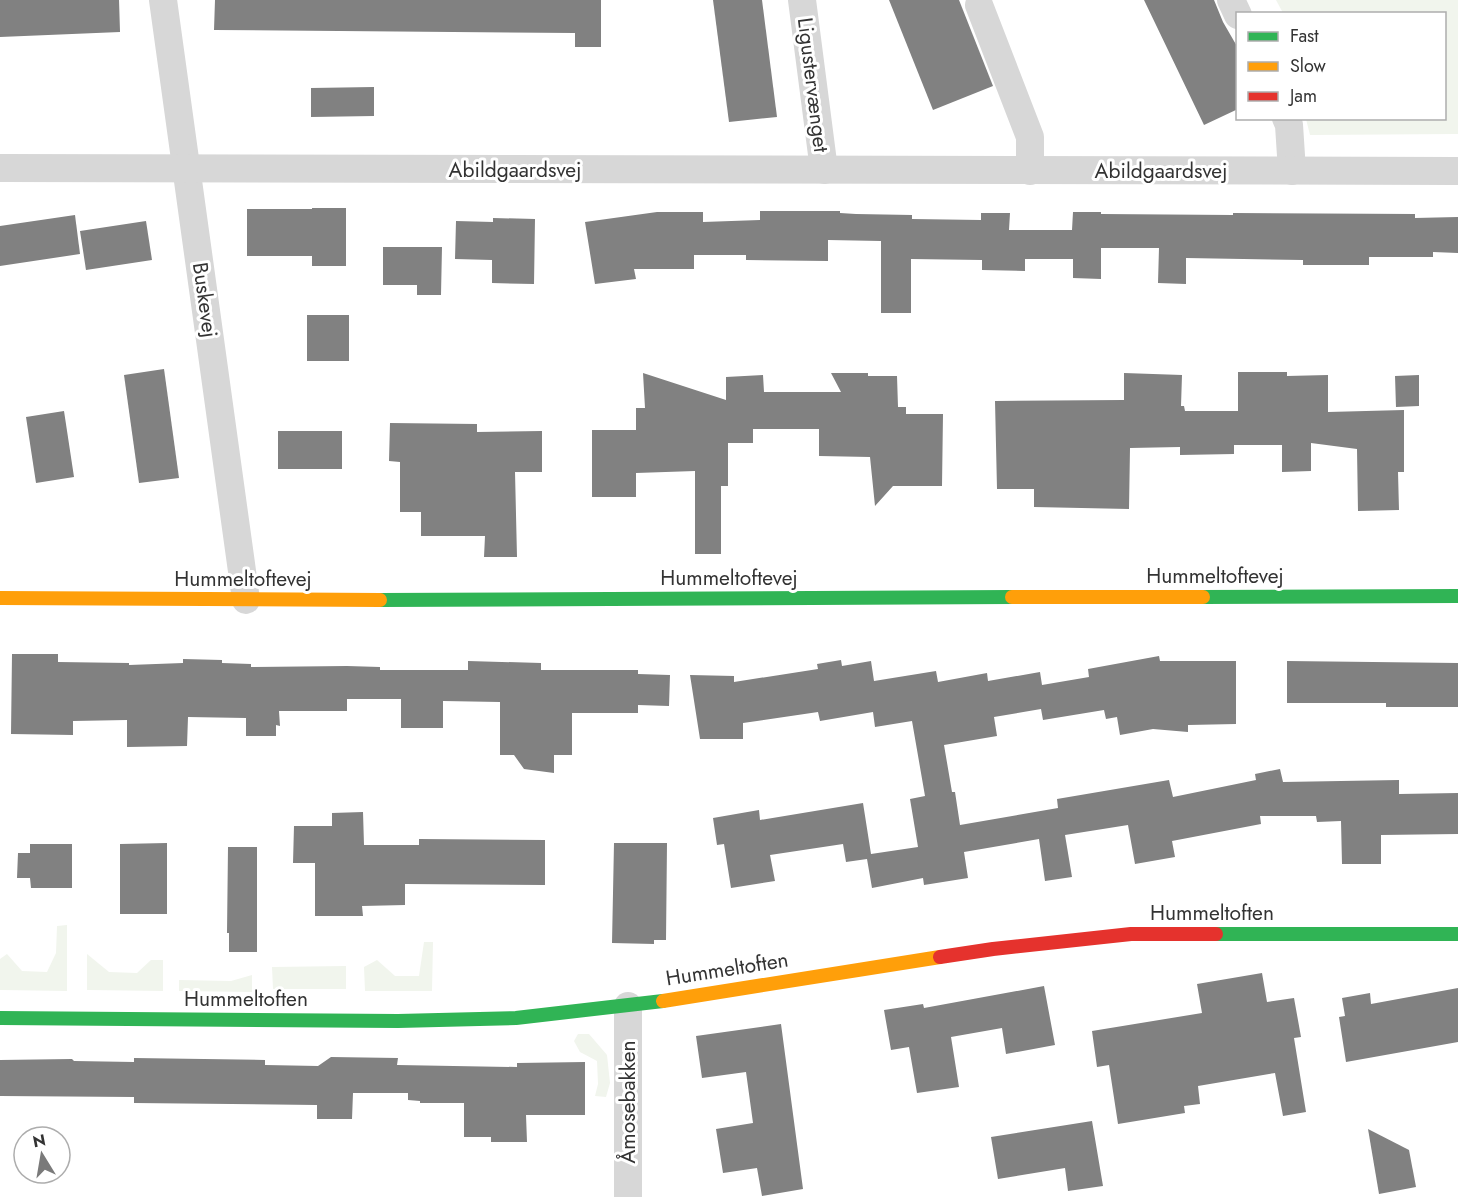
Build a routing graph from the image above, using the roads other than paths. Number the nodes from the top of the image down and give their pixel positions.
1 (164, 0) edge
2 (802, 0) edge
3 (979, 5) dead end
4 (1287, 120) edge
5 (0, 168) edge
6 (187, 168) junction
7 (824, 170) junction
8 (1030, 171) junction
9 (1292, 171) junction
10 (1458, 171) edge
11 (1458, 596) edge
12 (0, 598) edge
13 (246, 600) junction
14 (1458, 934) edge
15 (628, 1006) junction
16 (0, 1018) edge
17 (628, 1197) edge

1 - 6 street, Buskevej
2 - 7 street, Ligustervænget
3 - 8 street
4 - 9 street
5 - 6 street, Abildgaardsvej
6 - 7 street, Abildgaardsvej
6 - 13 street, Buskevej
7 - 8 street, Abildgaardsvej
8 - 9 street, Abildgaardsvej
9 - 10 street, Abildgaardsvej
11 - 13 street, Hummeltoftevej
12 - 13 street, Hummeltoftevej
14 - 15 street, Hummeltoften
15 - 16 street, Hummeltoften
15 - 17 street, Åmosebakken

